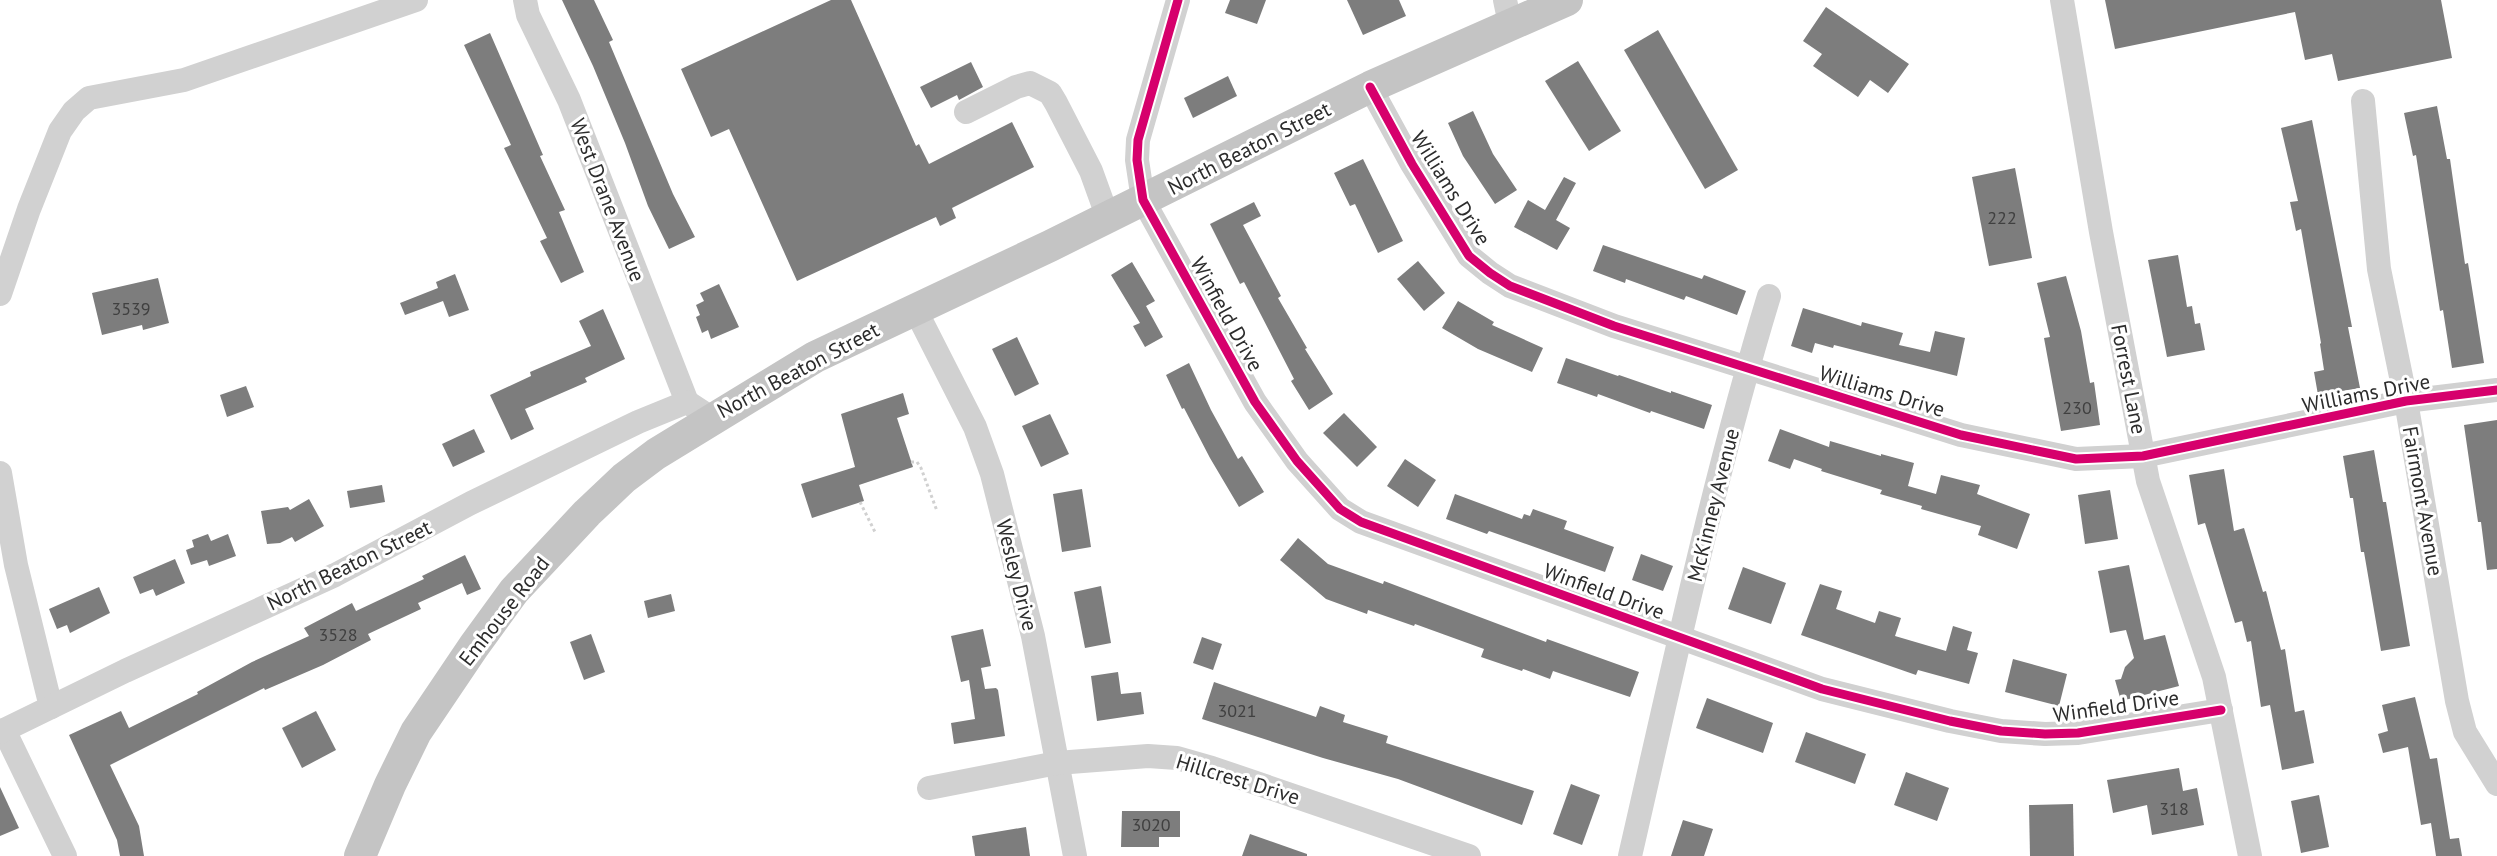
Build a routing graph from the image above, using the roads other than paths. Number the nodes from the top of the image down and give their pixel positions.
1 (416, 0) edge
2 (525, 0) edge
3 (1178, 0) edge
4 (1567, 0) edge
5 (2062, 0) edge
6 (1508, 12) edge
7 (1370, 87) junction
8 (2362, 101) dead end
9 (966, 112) dead end
10 (1143, 200) junction
11 (1108, 218) junction
12 (0, 294) edge
13 (1770, 296) dead end
14 (915, 309) junction
15 (1748, 368) junction
16 (2497, 390) edge
17 (2406, 401) junction
18 (687, 402) junction
19 (713, 419) junction
20 (2143, 456) junction
21 (0, 473) edge
22 (1680, 638) junction
23 (51, 707) junction
24 (2221, 710) junction
25 (2, 731) edge
26 (1057, 763) junction
27 (2497, 784) edge
28 (929, 788) dead end
29 (65, 856) edge
30 (360, 856) edge
31 (1075, 856) edge
32 (1469, 856) edge
33 (1630, 856) edge
34 (2250, 856) edge

1 - 12 street
2 - 18 street, West Drane Avenue
3 - 10 street
4 - 6 main road, North Beaton Street
5 - 20 street, Forrest Lane
6 - 7 main road, North Beaton Street
7 - 10 main road, North Beaton Street
7 - 15 street, Williams Drive
8 - 17 street, Fairmont Avenue
9 - 11 street
10 - 11 main road, North Beaton Street
10 - 22 street, Winfield Drive
11 - 14 main road, North Beaton Street
13 - 15 street, McKinney Avenue
14 - 19 main road, North Beaton Street
14 - 26 street, Wesley Drive
15 - 20 street, Williams Drive
15 - 22 street, McKinney Avenue
16 - 17 street, Williams Drive
17 - 20 street, Williams Drive
17 - 27 street, Fairmont Avenue
18 - 19 street, North Beaton Street
18 - 23 street, North Beaton Street
19 - 30 main road, Emhouse Road
20 - 24 street, Forrest Lane
21 - 23 street
22 - 24 street, Winfield Drive
22 - 33 street, McKinney Avenue
23 - 25 street, North Beaton Street
24 - 34 street, Forrest Lane
25 - 29 street
26 - 28 street, Hillcrest Drive
26 - 31 street, Wesley Drive
26 - 32 street, Hillcrest Drive

